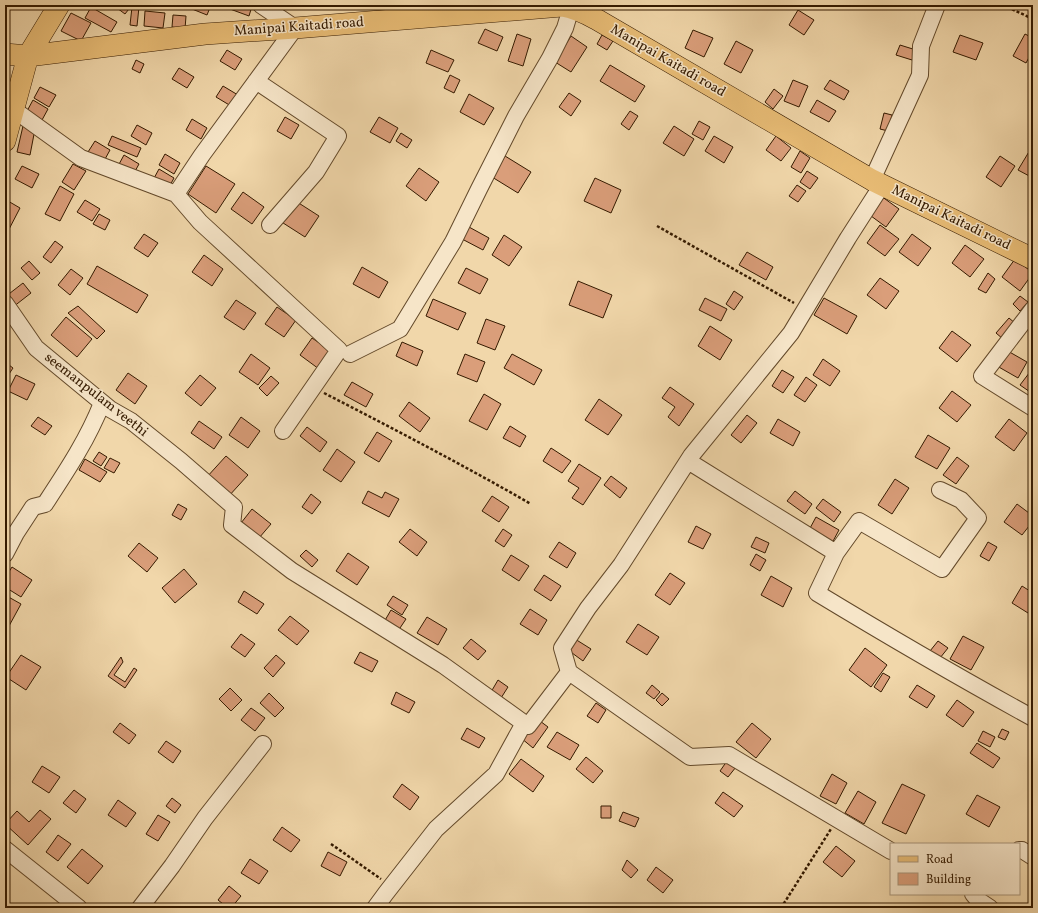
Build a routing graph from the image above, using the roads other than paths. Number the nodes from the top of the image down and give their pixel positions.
1 (59, 5) edge
2 (261, 5) edge
3 (937, 5) edge
4 (573, 7) edge
5 (295, 28) junction
6 (5, 54) edge
7 (28, 56) junction
8 (256, 81) junction
9 (13, 109) junction
10 (5, 141) edge
11 (877, 182) junction
12 (176, 194) junction
13 (270, 225) dead end
14 (1033, 258) edge
15 (5, 303) edge
16 (1033, 309) edge
17 (350, 354) dead end
18 (102, 403) junction
19 (1033, 408) edge
20 (283, 431) dead end
21 (688, 461) junction
22 (940, 490) dead end
23 (5, 554) edge
24 (836, 554) junction
25 (569, 672) junction
26 (1033, 718) edge
27 (524, 724) junction
28 (263, 744) dead end
29 (5, 849) edge
30 (890, 849) edge
31 (1020, 850) edge
32 (1033, 857) edge
33 (974, 895) edge
34 (79, 908) edge
35 (140, 908) edge
36 (375, 908) edge
37 (990, 908) edge

1 - 7 main road
2 - 5 street
3 - 11 street
4 - 5 main road, Manipai Kaitadi road
4 - 11 main road, Manipai Kaitadi road
4 - 17 street
5 - 7 main road, Manipai Kaitadi road
5 - 8 street
6 - 7 main road, Manipai Kaitadi road
7 - 9 main road
8 - 12 street
8 - 13 street
9 - 10 main road
9 - 12 street
11 - 14 main road, Manipai Kaitadi road
11 - 21 street
12 - 20 street
15 - 18 street, seemanpulam veethi
16 - 19 street
18 - 23 street
18 - 27 street, seemanpulam veethi
21 - 24 street
21 - 25 street
22 - 24 street
24 - 26 street
25 - 27 street
25 - 30 street
27 - 36 street
28 - 35 street
29 - 34 street
31 - 32 street
33 - 37 street

